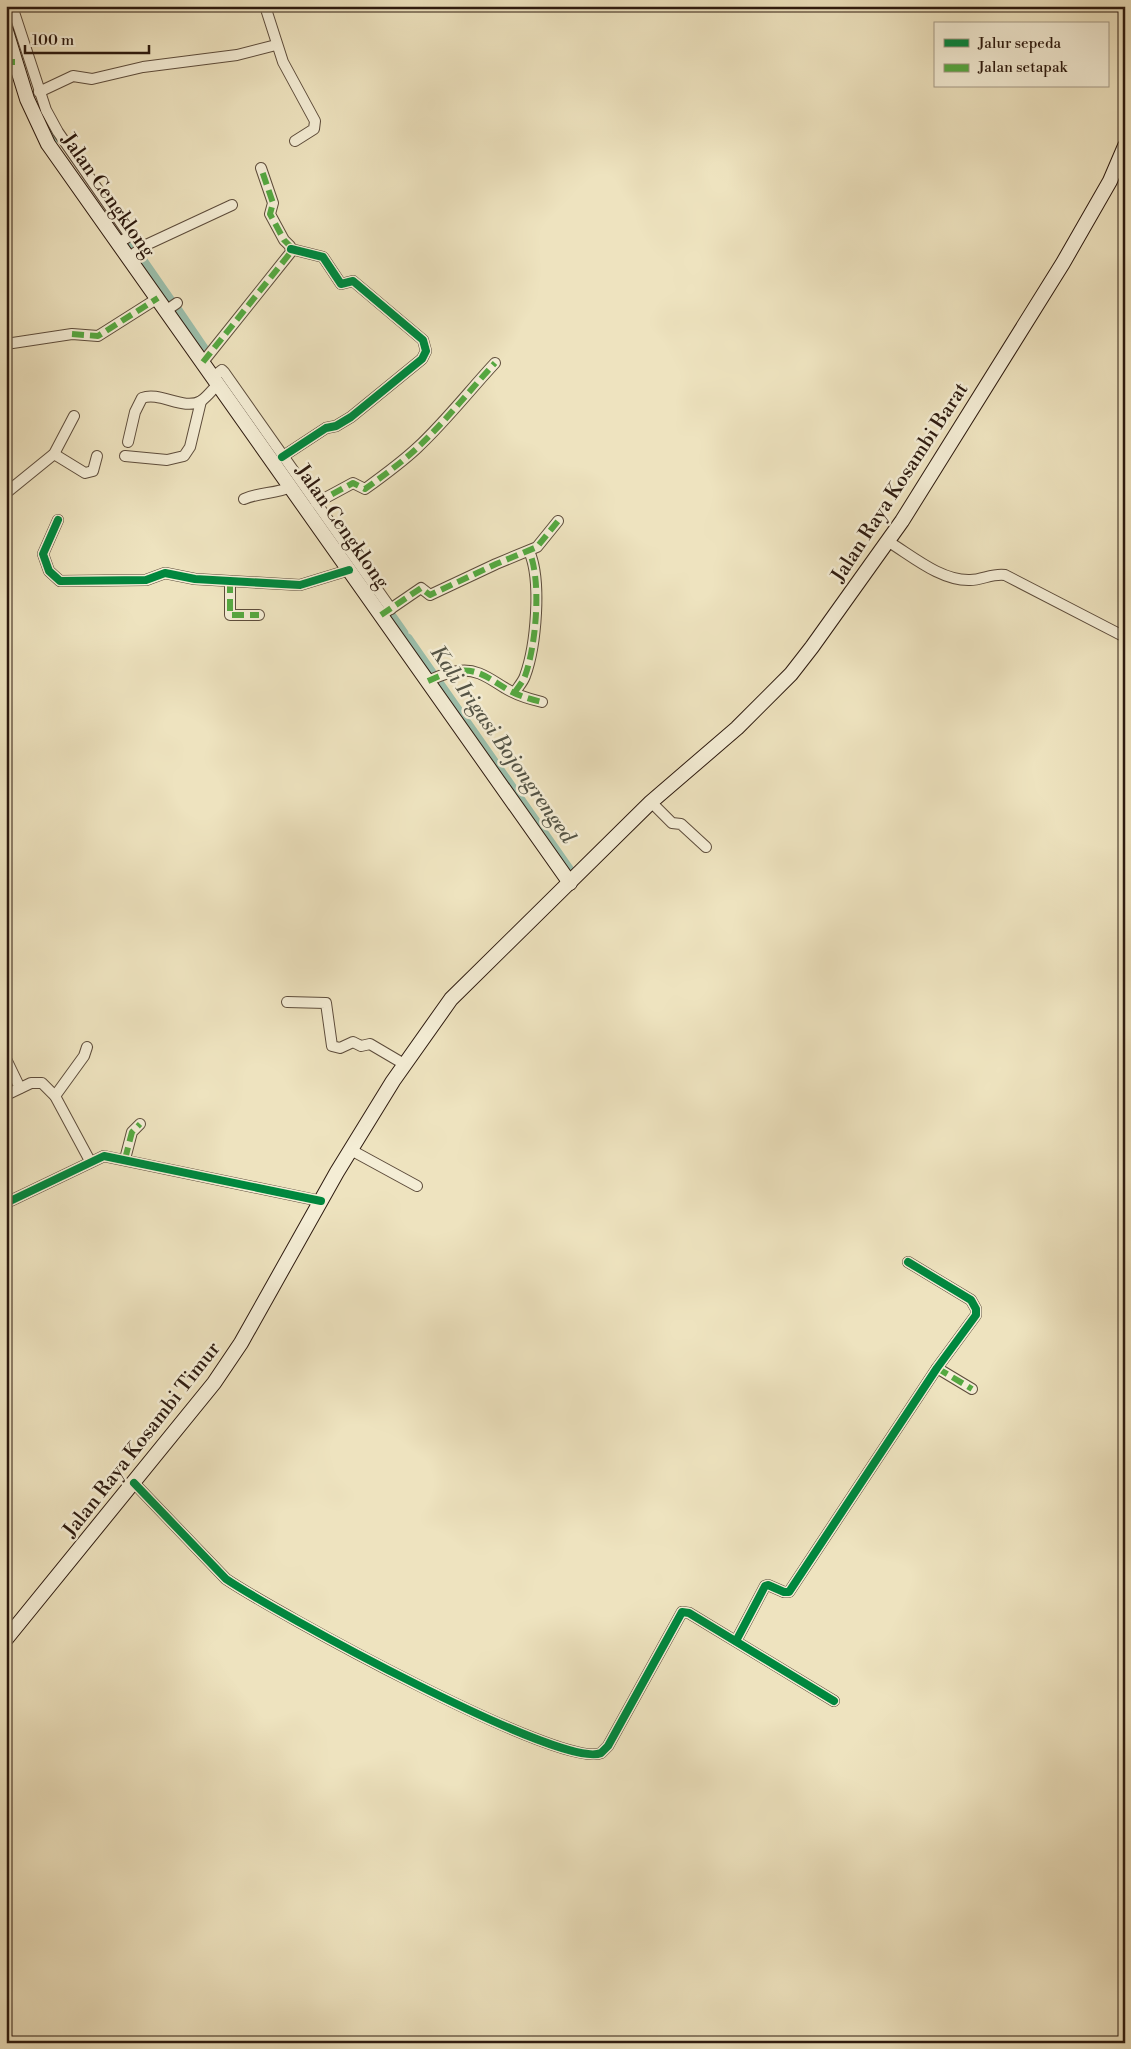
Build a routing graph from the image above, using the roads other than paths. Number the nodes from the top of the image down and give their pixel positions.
1 (12, 6) edge
2 (265, 6) edge
3 (6, 31) edge
4 (276, 45) junction
5 (11, 62) edge
6 (39, 92) junction
7 (295, 140) dead end
8 (1125, 146) edge
9 (261, 168) dead end
10 (232, 205) dead end
11 (122, 241) junction
12 (291, 249) junction
13 (134, 254) junction
14 (158, 298) junction
15 (6, 344) edge
16 (203, 362) junction
17 (495, 363) dead end
18 (217, 376) junction
19 (201, 401) junction
20 (74, 416) dead end
21 (254, 425) junction
22 (128, 442) dead end
23 (54, 454) junction
24 (97, 456) dead end
25 (125, 456) dead end
26 (282, 457) junction
27 (289, 478) junction
28 (6, 493) edge
29 (244, 499) dead end
30 (316, 503) junction
31 (58, 520) dead end
32 (558, 521) dead end
33 (889, 542) junction
34 (529, 551) junction
35 (349, 570) junction
36 (230, 581) junction
37 (386, 612) junction
38 (259, 615) dead end
39 (1125, 637) edge
40 (433, 679) junction
41 (515, 692) junction
42 (542, 702) dead end
43 (651, 802) junction
44 (706, 847) dead end
45 (570, 883) junction
46 (287, 1002) dead end
47 (87, 1047) dead end
48 (6, 1059) edge
49 (404, 1064) junction
50 (20, 1088) junction
51 (6, 1094) edge
52 (55, 1096) junction
53 (140, 1124) dead end
54 (351, 1150) junction
55 (125, 1159) junction
56 (90, 1161) junction
57 (417, 1186) dead end
58 (321, 1201) junction
59 (6, 1203) edge
60 (908, 1262) dead end
61 (937, 1368) junction
62 (972, 1389) dead end
63 (134, 1483) junction
64 (9, 1630) edge
65 (736, 1641) junction
66 (834, 1700) dead end

1 - 6 street
2 - 4 street
3 - 5 main road, Jalan Cengklong
4 - 6 street
4 - 7 street
5 - 11 main road, Jalan Cengklong
6 - 11 street
8 - 33 main road, Jalan Raya Kosambi Barat
9 - 12 street
10 - 13 street
11 - 13 main road, Jalan Cengklong
12 - 16 street
12 - 26 street
13 - 14 main road, Jalan Cengklong
14 - 15 street
14 - 16 main road, Jalan Cengklong
16 - 18 main road, Jalan Cengklong
17 - 30 street
18 - 19 street
18 - 21 main road, Jalan Cengklong
19 - 22 street
19 - 25 street
20 - 23 street
21 - 26 street
21 - 27 main road, Jalan Cengklong
23 - 24 street
23 - 28 street
26 - 27 street
27 - 29 street
27 - 30 street
27 - 35 main road, Jalan Cengklong
30 - 37 street
31 - 36 street
32 - 34 street
33 - 39 street
33 - 43 main road, Jalan Raya Kosambi Barat
34 - 37 street
34 - 41 street
35 - 36 street
35 - 37 main road, Jalan Cengklong
36 - 38 street
37 - 40 main road, Jalan Cengklong
40 - 41 street
40 - 45 main road, Jalan Cengklong
41 - 42 street
43 - 44 street
43 - 45 main road, Jalan Raya Kosambi Barat
45 - 49 main road, Jalan Raya Kosambi Timur
46 - 49 street
47 - 52 street
48 - 50 street
49 - 54 main road, Jalan Raya Kosambi Timur
50 - 51 street
50 - 52 street
52 - 56 street
53 - 55 street
54 - 57 street
54 - 58 main road, Jalan Raya Kosambi Timur
55 - 56 street
55 - 58 street
56 - 59 street
58 - 63 main road, Jalan Raya Kosambi Timur
60 - 61 street
61 - 62 street
61 - 65 street
63 - 64 main road, Jalan Raya Kosambi Timur
63 - 65 street
65 - 66 street

